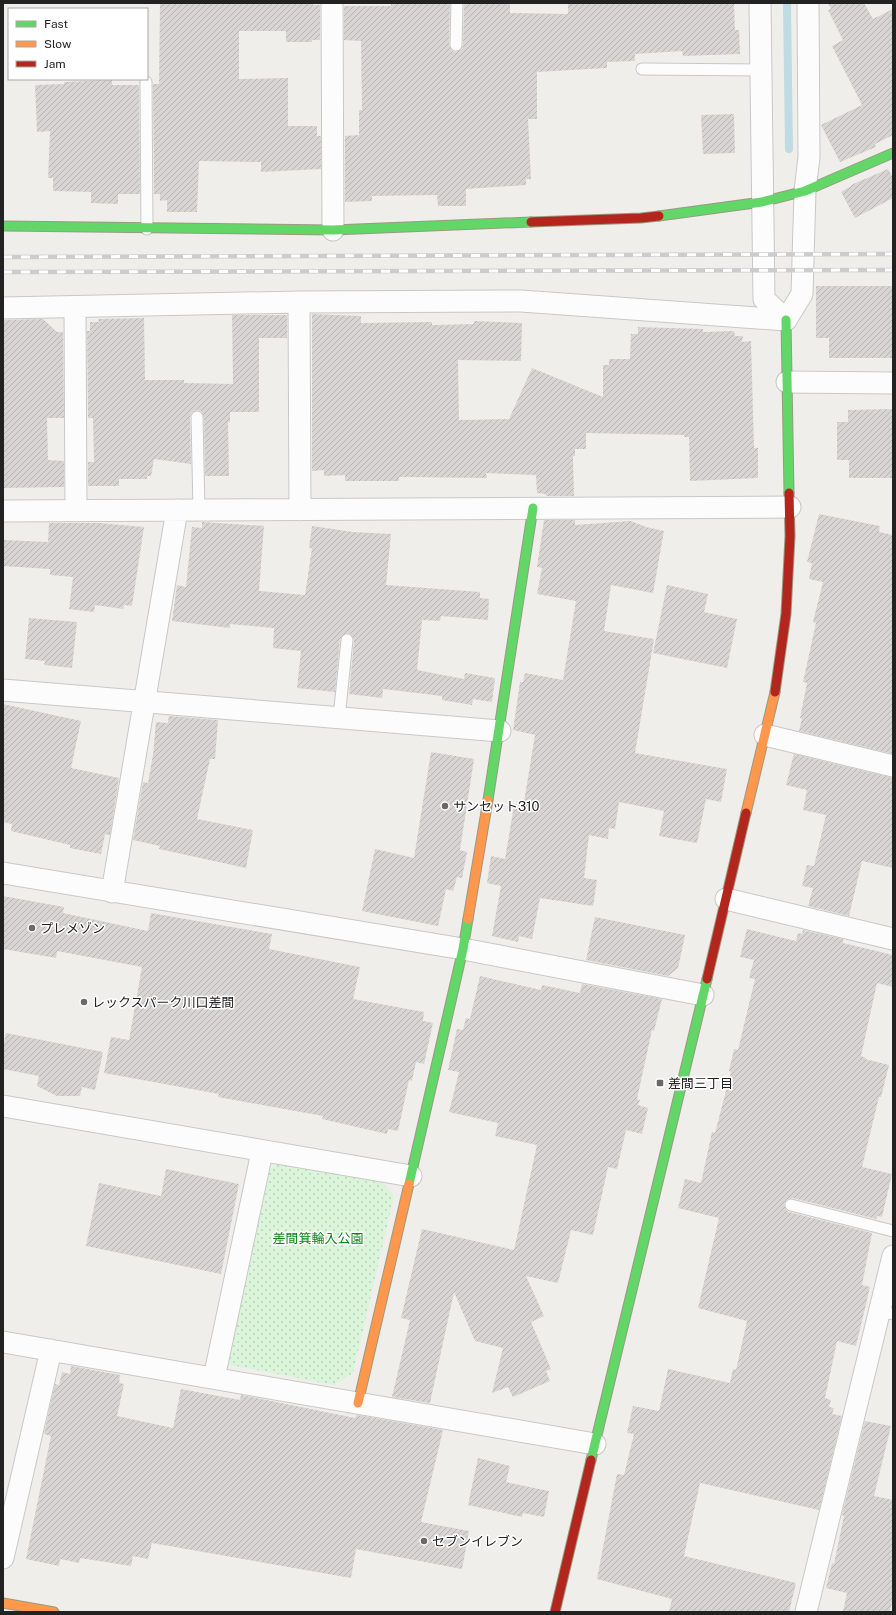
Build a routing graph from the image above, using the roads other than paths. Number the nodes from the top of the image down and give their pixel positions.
1 (332, 3) edge
2 (457, 3) edge
3 (760, 3) edge
4 (808, 3) edge
5 (456, 45) dead end
6 (642, 69) dead end
7 (760, 70) junction
8 (146, 82) dead end
9 (893, 154) edge
10 (805, 191) junction
11 (762, 202) junction
12 (3, 226) edge
13 (147, 229) junction
14 (333, 230) junction
15 (299, 302) junction
16 (3, 308) edge
17 (75, 308) junction
18 (786, 320) junction
19 (787, 382) junction
20 (893, 383) edge
21 (197, 417) dead end
22 (790, 507) junction
23 (533, 508) junction
24 (178, 510) junction
25 (198, 510) junction
26 (300, 510) junction
27 (3, 511) edge
28 (76, 511) junction
29 (347, 640) dead end
30 (3, 690) edge
31 (146, 702) junction
32 (339, 718) junction
33 (500, 731) junction
34 (765, 735) junction
35 (893, 766) edge
36 (3, 873) edge
37 (112, 892) junction
38 (726, 899) junction
39 (893, 939) edge
40 (463, 949) junction
41 (703, 995) junction
42 (3, 1106) edge
43 (262, 1152) junction
44 (411, 1176) junction
45 (791, 1205) dead end
46 (893, 1231) edge
47 (893, 1256) edge
48 (887, 1313) edge
49 (3, 1342) edge
50 (51, 1350) junction
51 (214, 1378) junction
52 (358, 1403) junction
53 (595, 1444) junction
54 (3, 1558) edge
55 (3, 1603) edge
56 (54, 1612) edge
57 (555, 1612) edge
58 (806, 1612) edge

1 - 14 street
2 - 5 lane
3 - 7 street
4 - 10 street
6 - 7 lane
7 - 11 street
8 - 13 lane
9 - 10 street
10 - 11 street
10 - 18 street
11 - 14 street
11 - 18 street
12 - 13 street
13 - 14 street
15 - 17 street
15 - 18 street
15 - 26 street
16 - 17 street
17 - 28 street
18 - 19 street
19 - 20 street
19 - 22 street
21 - 25 lane
22 - 23 street
22 - 34 street
23 - 26 street
23 - 33 street
24 - 25 street
24 - 28 street
24 - 31 street
25 - 26 street
27 - 28 street
29 - 32 lane
30 - 31 street
31 - 32 street
31 - 37 street
32 - 33 street
33 - 40 street
34 - 35 street
34 - 38 street
36 - 37 street
37 - 40 street
38 - 39 street
38 - 41 street
40 - 41 street
40 - 44 street
41 - 53 street
42 - 43 street
43 - 44 street
43 - 51 street
44 - 52 street
45 - 46 lane
47 - 48 street
48 - 58 street
49 - 50 street
50 - 51 street
50 - 54 street
51 - 52 street
52 - 53 street
53 - 57 street
55 - 56 street

